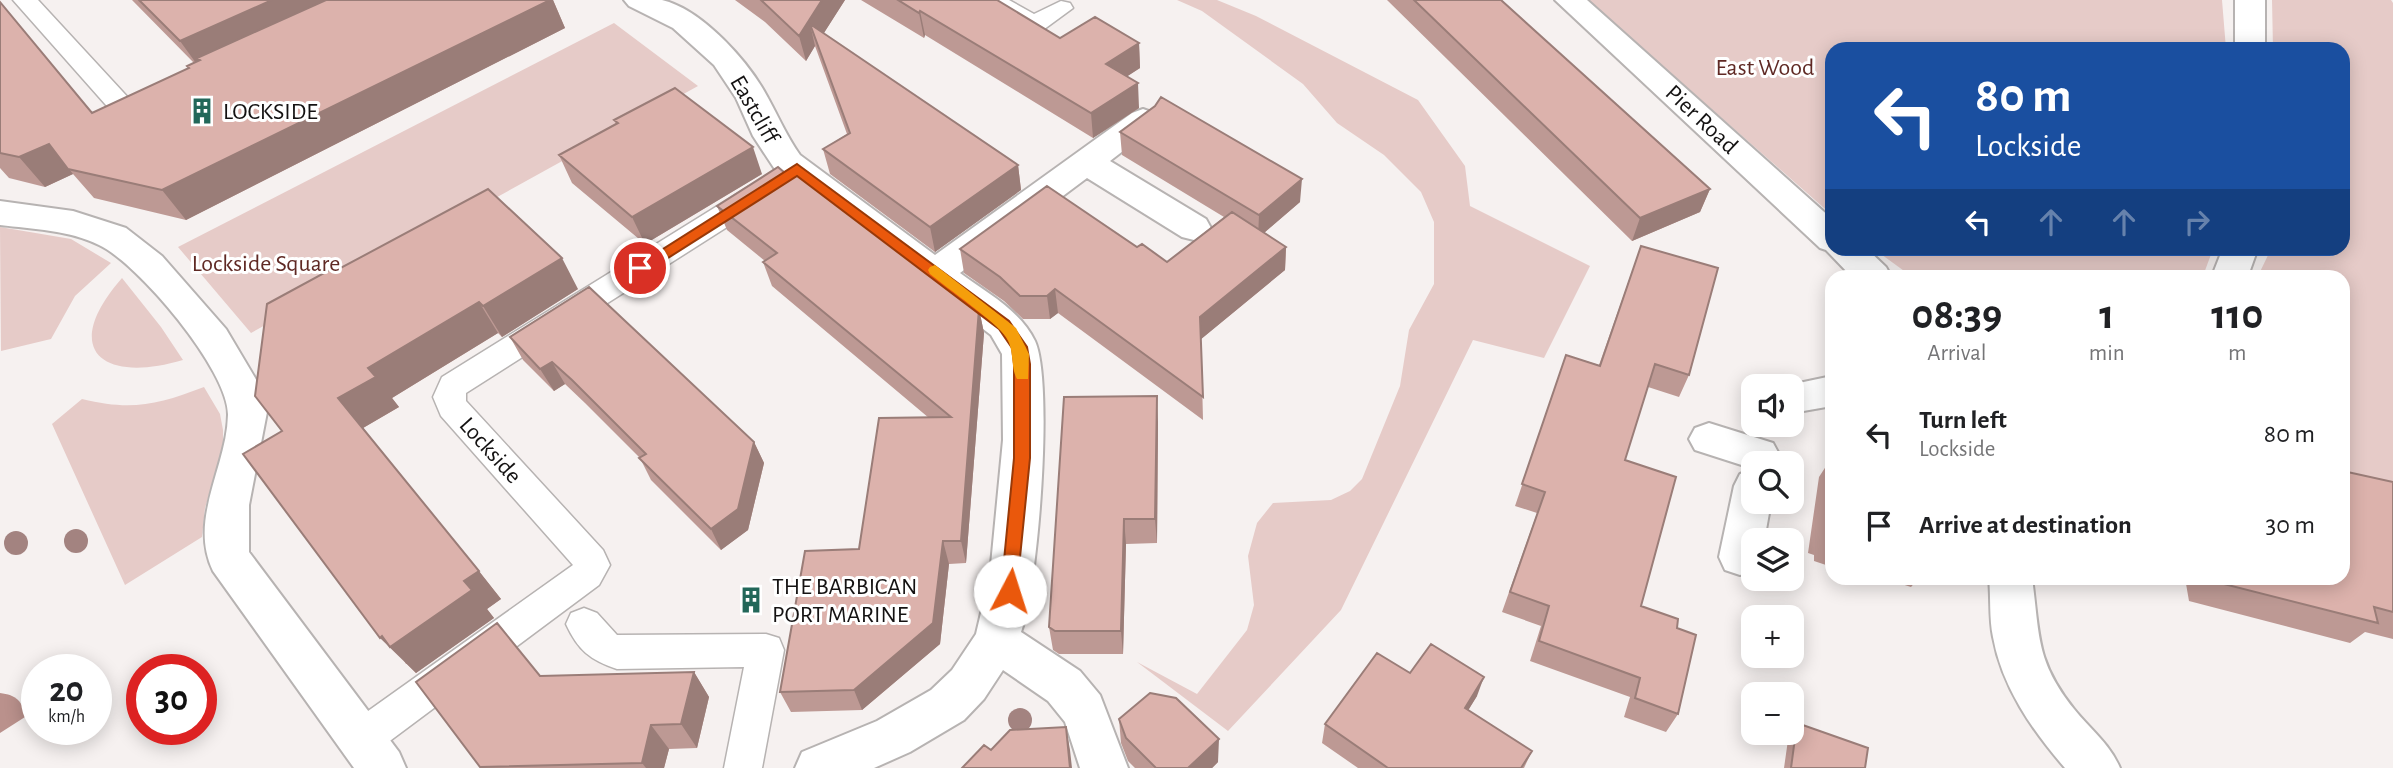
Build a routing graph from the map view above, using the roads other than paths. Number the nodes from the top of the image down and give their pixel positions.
1 (639, 0) edge
2 (992, 0) edge
3 (1570, 0) edge
4 (2250, 0) edge
5 (1061, 8) dead end
6 (24, 10) edge
7 (2250, 42) edge
8 (170, 97) edge
9 (1143, 120) edge
10 (1086, 162) junction
11 (797, 169) junction
12 (0, 213) edge
13 (1194, 228) dead end
14 (1825, 233) edge
15 (1852, 256) edge
16 (1867, 270) edge
17 (937, 272) junction
18 (1825, 392) edge
19 (1804, 396) edge
20 (1709, 439) dead end
21 (1742, 451) edge
22 (1748, 514) edge
23 (1740, 557) dead end
24 (2011, 585) edge
25 (584, 624) dead end
26 (996, 640) junction
27 (371, 753) edge
28 (743, 768) edge
29 (819, 768) edge
30 (1104, 768) edge
31 (2096, 768) edge

1 - 11 street, Eastcliff
2 - 5 lane
3 - 14 street, Pier Road
4 - 7 street
6 - 8 lane
9 - 10 street
10 - 13 street
10 - 17 street
11 - 17 street, Eastcliff
11 - 27 lane, Lockside
12 - 27 street, Lockside
15 - 16 street
17 - 26 street, Eastcliff
18 - 19 street
20 - 21 street
22 - 23 street
24 - 31 street
25 - 28 lane
26 - 29 street, Eastcliff
26 - 30 street

